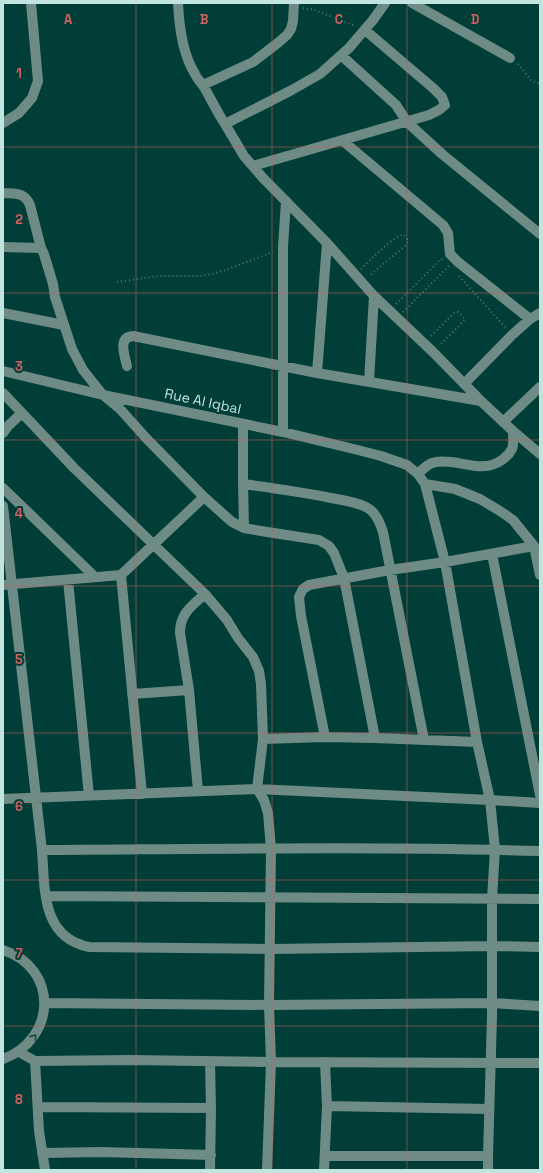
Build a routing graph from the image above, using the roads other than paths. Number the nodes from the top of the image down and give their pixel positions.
1 (31, 3) edge
2 (178, 3) edge
3 (385, 3) edge
4 (412, 3) edge
5 (294, 5) edge
6 (366, 30) junction
7 (342, 56) junction
8 (510, 58) road end
9 (203, 85) junction
10 (407, 122) junction
11 (3, 123) edge
12 (225, 124) junction
13 (343, 141) junction
14 (253, 166) junction
15 (3, 193) edge
16 (286, 202) junction
17 (540, 234) edge
18 (327, 243) junction
19 (3, 247) edge
20 (41, 248) junction
21 (374, 296) junction
22 (3, 313) edge
23 (540, 313) edge
24 (530, 319) junction
25 (64, 325) junction
26 (127, 366) dead end
27 (284, 366) junction
28 (3, 371) edge
29 (317, 373) junction
30 (369, 382) junction
31 (464, 384) junction
32 (540, 387) edge
33 (3, 393) edge
34 (103, 395) junction
35 (481, 401) junction
36 (22, 413) junction
37 (503, 422) junction
38 (243, 424) junction
39 (513, 431) junction
40 (283, 432) junction
41 (3, 433) edge
42 (540, 454) edge
43 (418, 474) junction
44 (243, 484) junction
45 (425, 484) junction
46 (3, 488) edge
47 (204, 497) junction
48 (3, 506) edge
49 (244, 528) junction
50 (154, 544) junction
51 (534, 546) junction
52 (492, 554) junction
53 (445, 562) junction
54 (390, 570) junction
55 (121, 575) junction
56 (540, 575) edge
57 (94, 577) junction
58 (344, 578) junction
59 (68, 580) junction
60 (7, 584) edge
61 (205, 594) junction
62 (189, 690) junction
63 (132, 694) junction
64 (325, 737) junction
65 (375, 738) junction
66 (263, 739) junction
67 (424, 740) junction
68 (477, 742) junction
69 (257, 789) junction
70 (198, 791) junction
71 (142, 794) junction
72 (540, 795) edge
73 (89, 796) junction
74 (36, 798) junction
75 (3, 799) edge
76 (490, 800) junction
77 (540, 803) edge
78 (271, 849) junction
79 (495, 849) junction
80 (42, 850) junction
81 (540, 851) edge
82 (46, 896) junction
83 (270, 897) junction
84 (492, 898) junction
85 (540, 899) edge
86 (493, 946) junction
87 (540, 947) edge
88 (270, 949) junction
89 (3, 950) edge
90 (44, 1003) junction
91 (492, 1003) junction
92 (269, 1005) junction
93 (540, 1006) edge
94 (19, 1052) junction
95 (3, 1059) edge
96 (35, 1061) junction
97 (210, 1062) junction
98 (271, 1062) junction
99 (325, 1062) junction
100 (490, 1063) junction
101 (540, 1063) edge
102 (327, 1106) junction
103 (38, 1107) junction
104 (211, 1108) junction
105 (489, 1109) junction
106 (42, 1153) junction
107 (211, 1154) junction
108 (325, 1156) junction
109 (488, 1156) junction
110 (45, 1170) edge
111 (210, 1170) edge
112 (267, 1170) edge
113 (324, 1170) edge
114 (488, 1170) edge

1 - 11 street
2 - 9 street
3 - 6 street
4 - 8 street
5 - 9 street
6 - 7 street
6 - 10 street
7 - 10 street
7 - 12 street
9 - 12 street
10 - 13 street
10 - 17 street
12 - 14 street
13 - 14 street
13 - 24 street
14 - 16 street
15 - 20 street
16 - 18 street
16 - 27 street
18 - 21 street
18 - 29 street
19 - 20 street
20 - 25 street
21 - 30 street
21 - 31 street
22 - 25 street
23 - 24 street
24 - 31 street
25 - 34 street
26 - 27 street
27 - 29 street
27 - 40 street
28 - 34 street, Rue Al Iqbal
29 - 30 street
30 - 35 street
31 - 35 street
32 - 37 street
33 - 36 street
34 - 38 street, Rue Al Iqbal
34 - 47 street
35 - 37 street
36 - 41 street
36 - 50 street
37 - 39 street
38 - 40 street, Rue Al Iqbal
38 - 44 street
39 - 42 street
39 - 43 street
40 - 43 street, Rue Al Iqbal
43 - 45 street
44 - 49 street
44 - 54 street
45 - 51 street
45 - 53 street
46 - 57 street
47 - 49 street
47 - 50 street
48 - 60 street
49 - 58 street
50 - 55 street
50 - 61 street
51 - 52 street
51 - 56 street
52 - 53 street
52 - 72 street
53 - 54 street
53 - 68 street
54 - 58 street
54 - 67 street
55 - 57 street
55 - 63 street
57 - 59 street
58 - 64 street
58 - 65 street
59 - 60 street
59 - 73 street
60 - 74 street
61 - 62 street
61 - 66 street
62 - 63 street
62 - 70 street
63 - 71 street
64 - 65 street
64 - 66 street
65 - 67 street
66 - 69 street
67 - 68 street
68 - 76 street
69 - 70 street
69 - 76 street
69 - 78 street
70 - 71 street
71 - 73 street
73 - 74 street
74 - 75 street
74 - 80 street
76 - 77 street
76 - 79 street
78 - 79 street
78 - 80 street
78 - 83 street
79 - 81 street
79 - 84 street
80 - 82 street
82 - 83 street
82 - 88 street
83 - 84 street
83 - 88 street
84 - 85 street
84 - 86 street
86 - 87 street
86 - 88 street
86 - 91 street
88 - 92 street
89 - 90 street
90 - 92 street
94 -> 90 street
91 - 92 street
91 - 93 street
91 - 100 street
92 - 98 street
94 - 95 street
94 - 96 street
96 - 97 street
96 - 103 street
97 - 98 street
97 - 104 street
98 - 99 street
98 - 112 street
99 - 100 street
99 - 102 street
100 - 101 street
100 - 105 street
102 - 105 street
102 - 108 street
103 - 104 street
103 - 106 street
104 - 107 street
105 - 109 street
106 - 107 street
106 - 110 street
107 - 111 street
108 - 109 street
108 - 113 street
109 - 114 street

